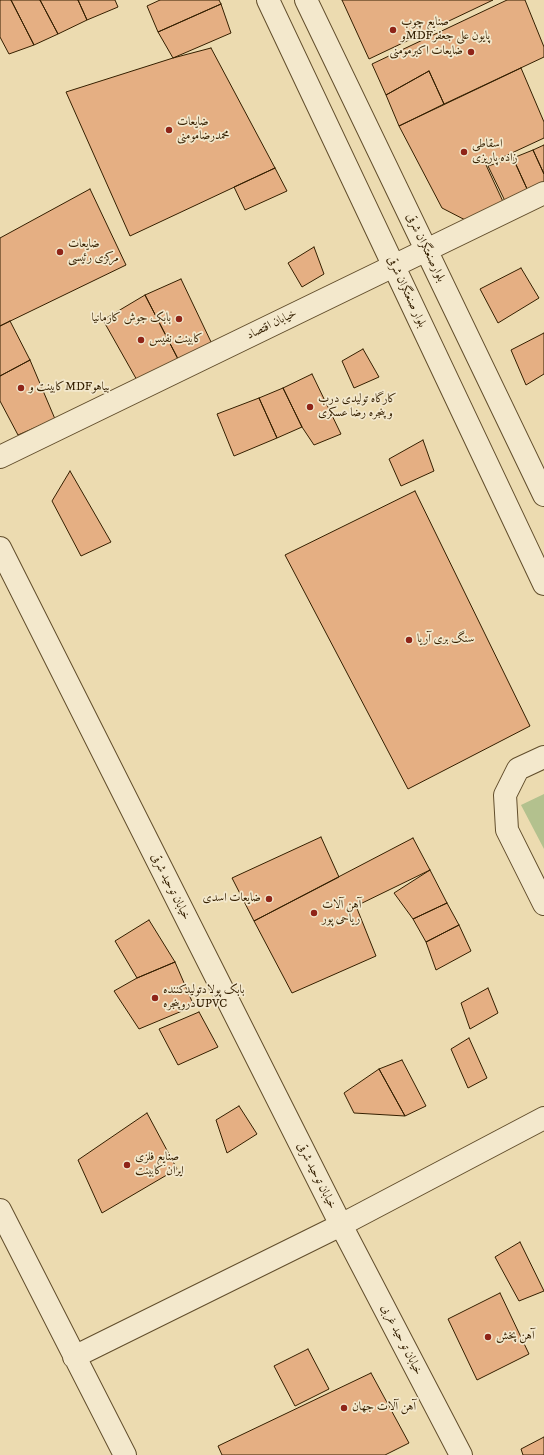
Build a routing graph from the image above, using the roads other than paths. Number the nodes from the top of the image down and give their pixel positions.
1 (268, 0) edge
2 (306, 0) edge
3 (544, 193) edge
4 (426, 250) junction
5 (394, 266) junction
6 (0, 457) edge
7 (544, 495) edge
8 (0, 548) edge
9 (544, 584) edge
10 (544, 756) edge
11 (544, 904) edge
12 (544, 1118) edge
13 (0, 1210) edge
14 (341, 1225) junction
15 (74, 1357) junction
16 (125, 1455) edge
17 (461, 1455) edge

1 - 5 street, بلوار صنعتگران شرقی
2 - 4 street, بلوارصنعتگران شرقی
3 - 4 street, خیابان اقتصاد
4 - 5 street, خیابان اقتصاد
4 - 7 street, بلوارصنعتگران شرقی
5 - 6 street, خیابان اقتصاد
5 - 9 street, بلوار صنعتگران شرقی
8 - 14 street, خیابان توحید شرقی
10 - 11 street
12 - 14 street
13 - 15 street
14 - 15 street
14 - 17 street, خیابان تو حید غربی
15 - 16 street

